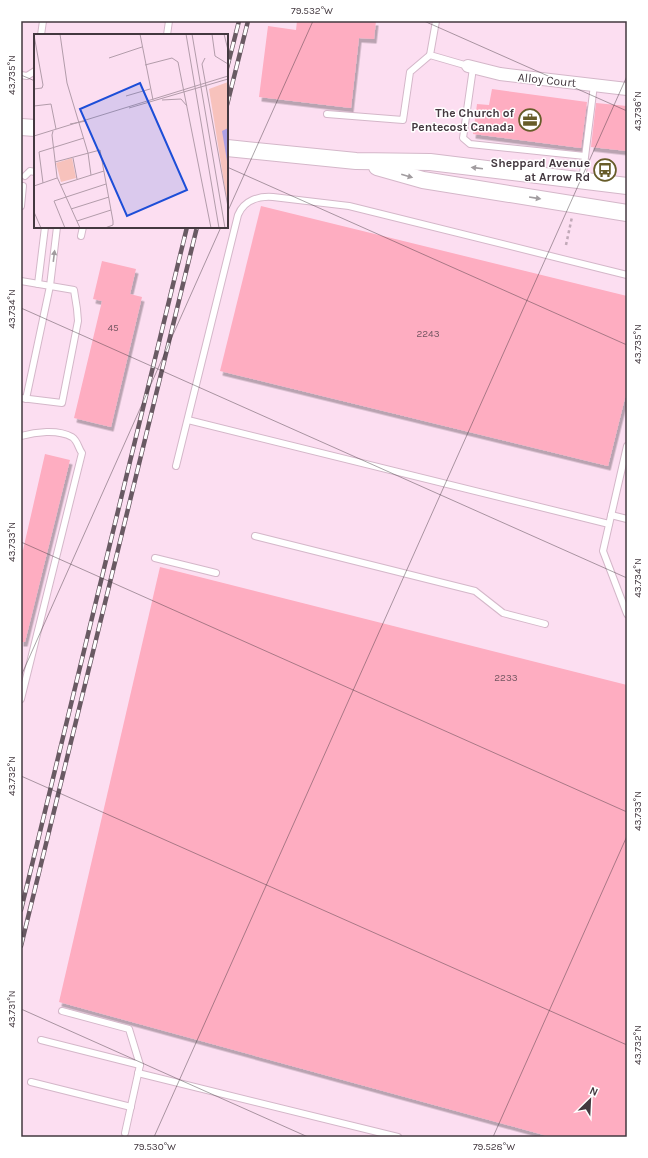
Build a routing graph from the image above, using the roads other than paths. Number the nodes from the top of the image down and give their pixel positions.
1 (43, 21) edge
2 (170, 21) edge
3 (436, 21) edge
4 (41, 34) edge
5 (168, 34) edge
6 (430, 55) junction
7 (471, 67) junction
8 (34, 72) edge
9 (21, 76) edge
10 (594, 85) junction
11 (627, 89) edge
12 (327, 114) dead end
13 (21, 127) edge
14 (34, 128) edge
15 (228, 148) edge
16 (585, 156) junction
17 (356, 161) junction
18 (34, 172) edge
19 (25, 176) dead end
20 (582, 180) junction
21 (23, 186) dead end
22 (627, 186) edge
23 (21, 206) edge
24 (627, 213) edge
25 (46, 228) edge
26 (57, 228) edge
27 (83, 228) edge
28 (81, 236) dead end
29 (627, 275) edge
30 (21, 281) edge
31 (38, 284) junction
32 (50, 286) junction
33 (23, 398) edge
34 (188, 420) junction
35 (21, 436) edge
36 (627, 446) edge
37 (176, 466) dead end
38 (611, 515) junction
39 (627, 519) edge
40 (609, 524) junction
41 (255, 536) dead end
42 (155, 558) dead end
43 (216, 573) dead end
44 (627, 614) edge
45 (545, 624) dead end
46 (21, 698) edge
47 (62, 1011) dead end
48 (41, 1040) dead end
49 (140, 1065) junction
50 (138, 1073) junction
51 (31, 1082) dead end
52 (131, 1107) junction
53 (125, 1133) dead end
54 (398, 1137) edge

1 - 4 lane
2 - 5 lane
3 - 6 lane
6 - 7 lane
6 - 12 lane
7 - 10 street, Alloy Court
7 - 16 lane
8 - 9 lane
10 - 11 street, Alloy Court
10 - 16 lane
13 - 14 main road
15 - 17 main road
16 - 20 lane
20 -> 17 main road
17 -> 24 main road
18 - 19 lane
20 - 22 main road
21 - 23 lane
25 - 31 lane
32 -> 26 lane
27 - 28 lane
29 - 34 lane
30 - 31 lane
31 - 32 lane
32 - 33 lane
32 - 33 lane
34 - 37 lane
34 - 40 lane
35 - 46 lane
36 - 38 lane
38 - 39 lane
38 - 40 lane
40 - 44 lane
41 - 45 lane
42 - 43 lane
47 - 49 lane
48 - 49 lane
49 - 50 lane
50 - 52 lane
50 - 54 lane
51 - 52 lane
52 - 53 lane

